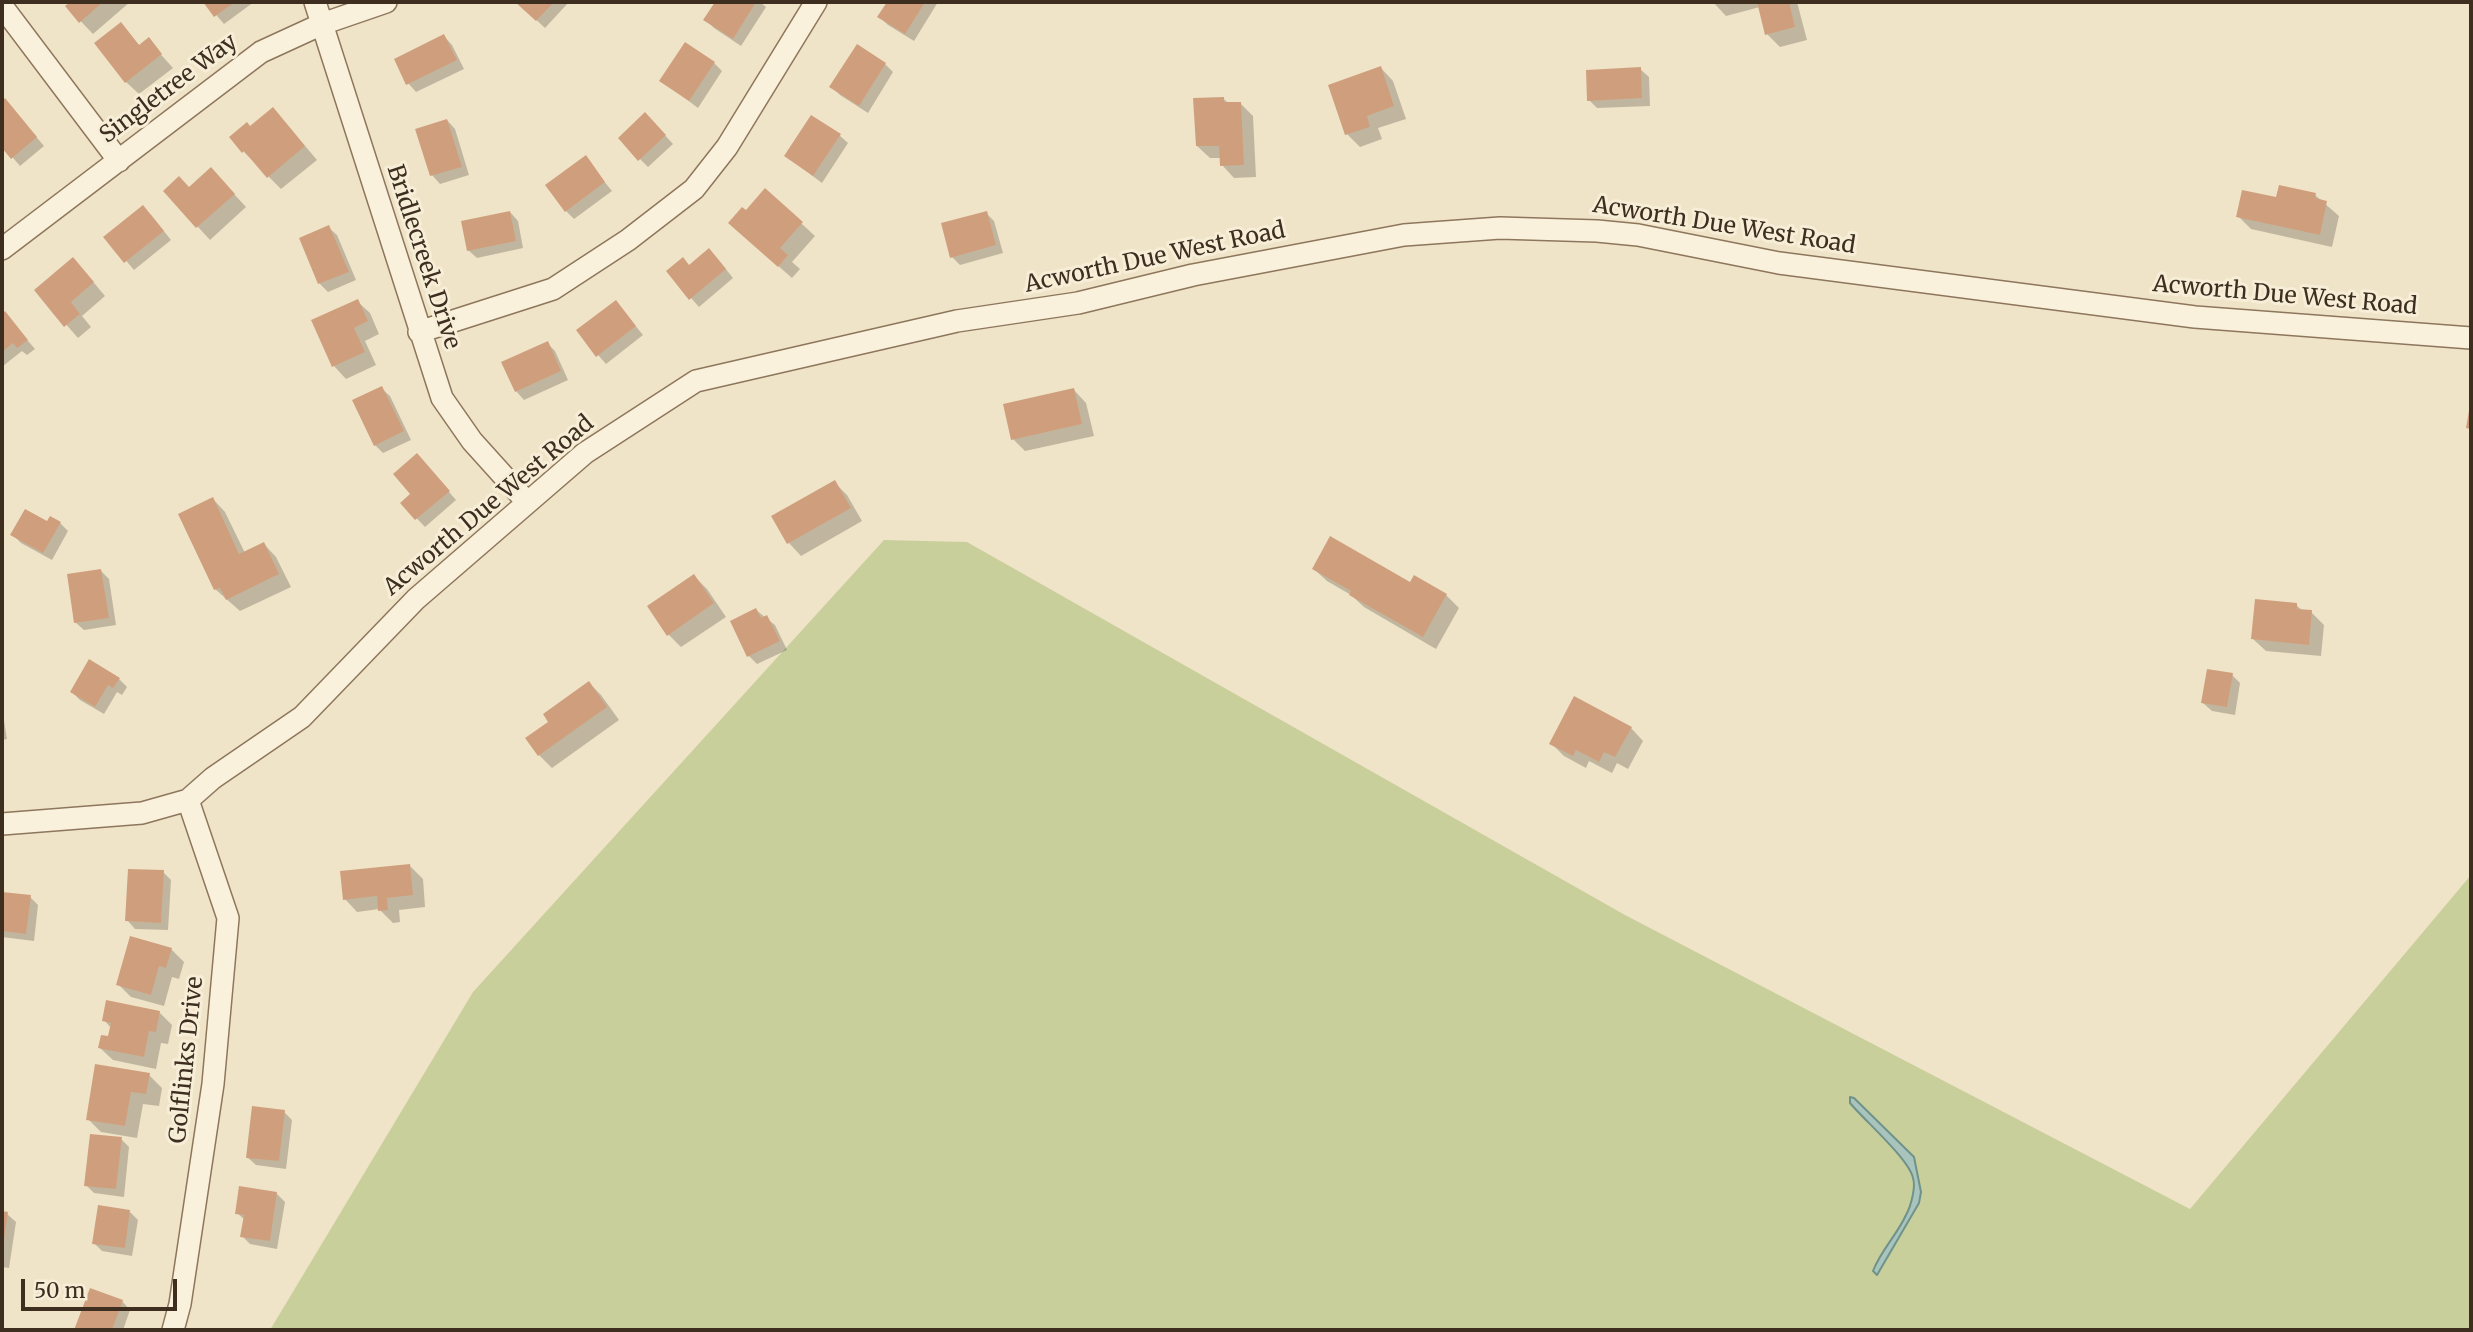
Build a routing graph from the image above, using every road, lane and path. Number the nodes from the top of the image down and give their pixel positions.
1 (316, 2) edge
2 (386, 2) edge
3 (816, 2) edge
4 (2, 6) edge
5 (322, 24) junction
6 (119, 161) junction
7 (2, 249) edge
8 (419, 332) junction
9 (2471, 338) edge
10 (527, 502) junction
11 (188, 800) junction
12 (2, 824) edge
13 (173, 1330) edge

1 - 5 street, Bridlecreek Drive
2 - 5 street, Singletree Way
3 - 8 street
4 - 6 street
5 - 6 street, Singletree Way
5 - 8 street, Bridlecreek Drive
6 - 7 street, Singletree Way
8 - 10 street, Bridlecreek Drive
9 - 10 street, Acworth Due West Road
10 - 11 street, Acworth Due West Road
11 - 12 street, Acworth Due West Road
11 - 13 street, Golflinks Drive

